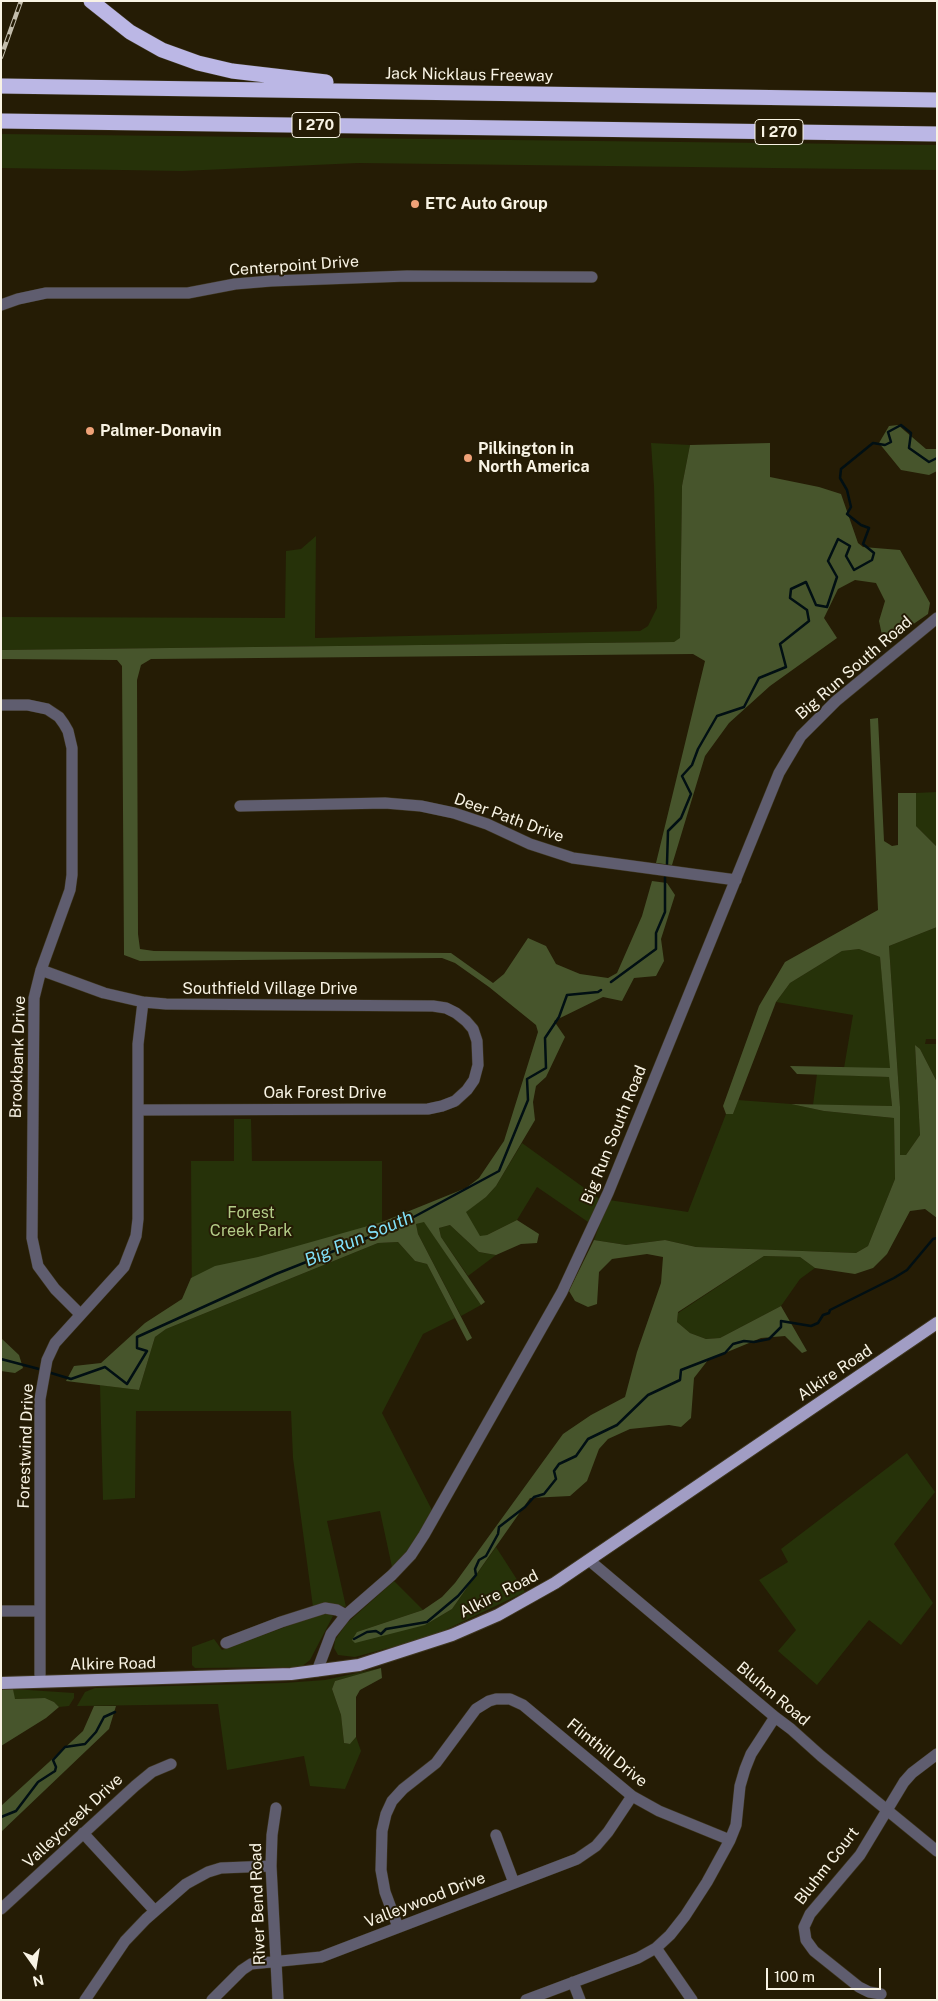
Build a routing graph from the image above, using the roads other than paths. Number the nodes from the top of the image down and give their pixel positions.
1 (91, 1) edge
2 (1, 86) edge
3 (457, 92) junction
4 (937, 100) edge
5 (7, 121) edge
6 (937, 134) edge
7 (592, 277) dead end
8 (1, 305) edge
9 (937, 618) edge
10 (1, 705) edge
11 (240, 806) dead end
12 (736, 880) junction
13 (41, 970) junction
14 (143, 1002) junction
15 (479, 1052) joint
16 (138, 1110) junction
17 (80, 1314) junction
18 (937, 1324) edge
19 (590, 1561) junction
20 (1, 1611) edge
21 (40, 1611) junction
22 (346, 1615) junction
23 (226, 1643) dead end
24 (317, 1671) junction
25 (40, 1682) junction
26 (1, 1683) edge
27 (775, 1717) junction
28 (937, 1754) edge
29 (171, 1764) dead end
30 (632, 1796) junction
31 (276, 1808) dead end
32 (887, 1809) junction
33 (83, 1833) junction
34 (496, 1835) dead end
35 (730, 1840) junction
36 (937, 1851) edge
37 (272, 1866) junction
38 (514, 1883) junction
39 (1, 1909) edge
40 (155, 1911) junction
41 (398, 1927) junction
42 (656, 1948) junction
43 (276, 1962) junction
44 (573, 1982) junction
45 (881, 1994) dead end
46 (85, 2000) edge
47 (212, 2000) edge
48 (278, 2000) edge
49 (526, 2000) edge
50 (580, 2000) edge
51 (692, 2000) edge

1 - 3 highway
2 - 3 highway, Jack Nicklaus Freeway / I 270
3 - 4 highway, Jack Nicklaus Freeway / I 270
5 - 6 highway, I 270
7 - 8 street, Centerpoint Drive
9 - 12 street, Big Run South Road
10 - 13 street, Brookbank Drive
11 - 12 street, Deer Path Drive
12 - 22 street, Big Run South Road
13 - 14 street, Southfield Village Drive
13 - 17 street, Brookbank Drive
14 - 15 street, Southfield Village Drive
14 - 16 street, Forestwind Drive
15 - 16 street, Oak Forest Drive
16 - 17 street, Forestwind Drive
17 - 21 street, Forestwind Drive
18 - 19 main road, Alkire Road
19 - 24 main road, Alkire Road
19 - 27 street, Bluhm Road
20 - 21 street
21 - 25 street, Forestwind Drive
22 - 23 street
22 - 24 street, Big Run South Road
24 - 25 main road, Alkire Road
25 - 26 main road, Alkire Road
27 - 32 street, Bluhm Road
27 - 35 street
28 - 32 street
29 - 33 street, Valleycreek Drive
30 - 35 street, Flinthill Drive
30 - 38 street, Valleywood Drive
30 - 41 street, Flinthill Drive
31 - 37 street, River Bend Road
32 - 36 street, Bluhm Road
32 - 45 street, Bluhm Court
33 - 39 street, Valleycreek Drive
33 - 40 street
34 - 38 street
35 - 42 street
37 - 40 street
37 - 43 street, River Bend Road
38 - 41 street, Valleywood Drive
40 - 46 street
41 - 43 street, Valleywood Drive
42 - 44 street
42 - 51 street
43 - 47 street, Valleywood Drive
43 - 48 street, River Bend Road
44 - 49 street
44 - 50 street

